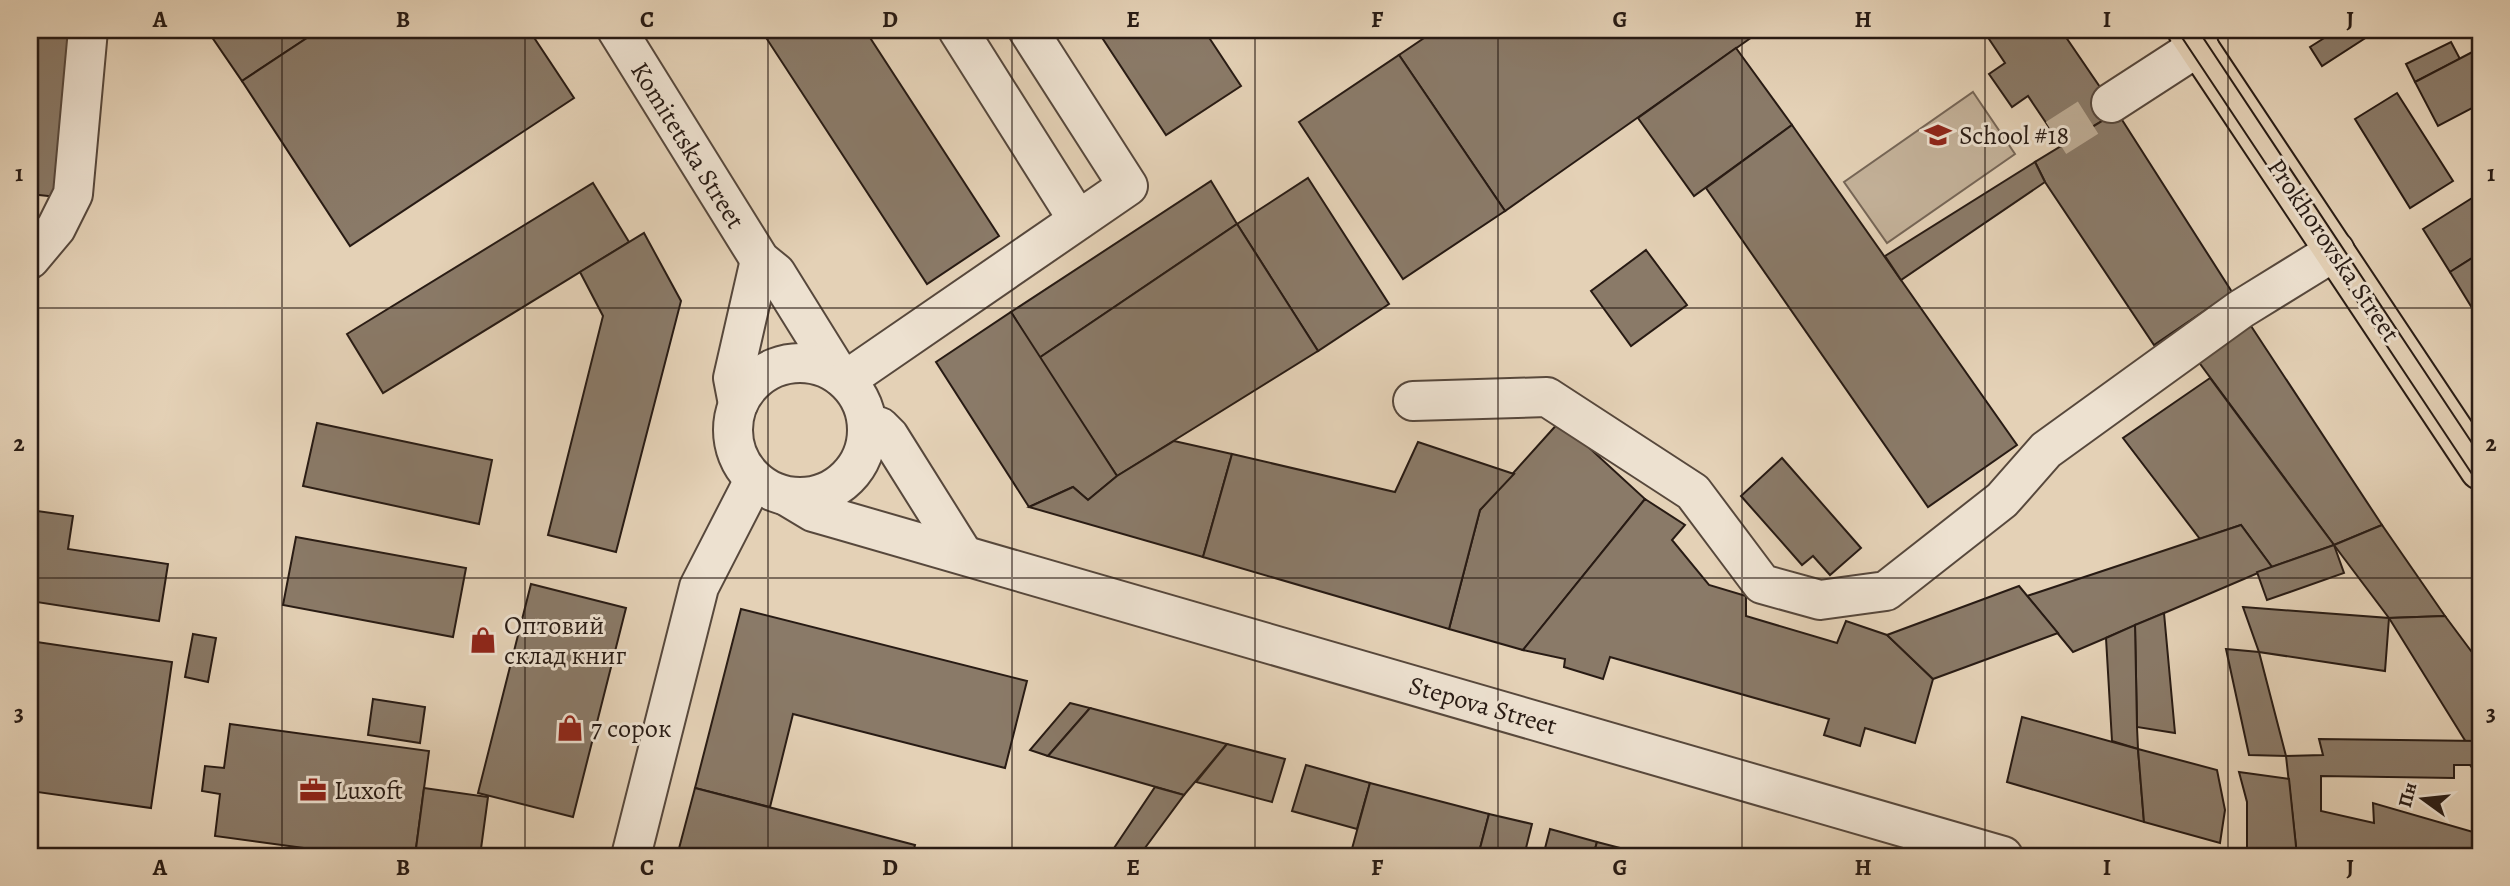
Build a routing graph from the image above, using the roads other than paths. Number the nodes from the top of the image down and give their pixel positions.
1 (88, 30) edge
2 (617, 30) edge
3 (958, 30) edge
4 (1028, 30) edge
5 (2193, 38) edge
6 (2111, 103) tunnel mouth
7 (1078, 220) junction
8 (2335, 251) junction
9 (30, 259) edge
10 (760, 260) junction
11 (843, 378) junction
12 (1413, 401) dead end
13 (738, 404) junction
14 (867, 423) junction
15 (2480, 470) edge
16 (754, 480) junction
17 (788, 497) junction
18 (963, 554) junction
19 (631, 856) edge
20 (2003, 856) edge

1 - 9 street
2 - 10 street, Komitetska Street
3 - 7 street
4 - 7 street
5 - 6 street
5 - 8 main road, Prokhorovska Street
7 - 11 street
8 - 12 street
8 - 15 main road, Prokhorovska Street
10 - 11 street, Komitetska Street
10 - 13 street
11 - 13 street
11 - 14 street
13 - 16 street
14 - 17 street
14 - 18 street
16 - 17 street
16 - 19 street
17 - 18 street, Stepova Street
18 - 20 street, Stepova Street

